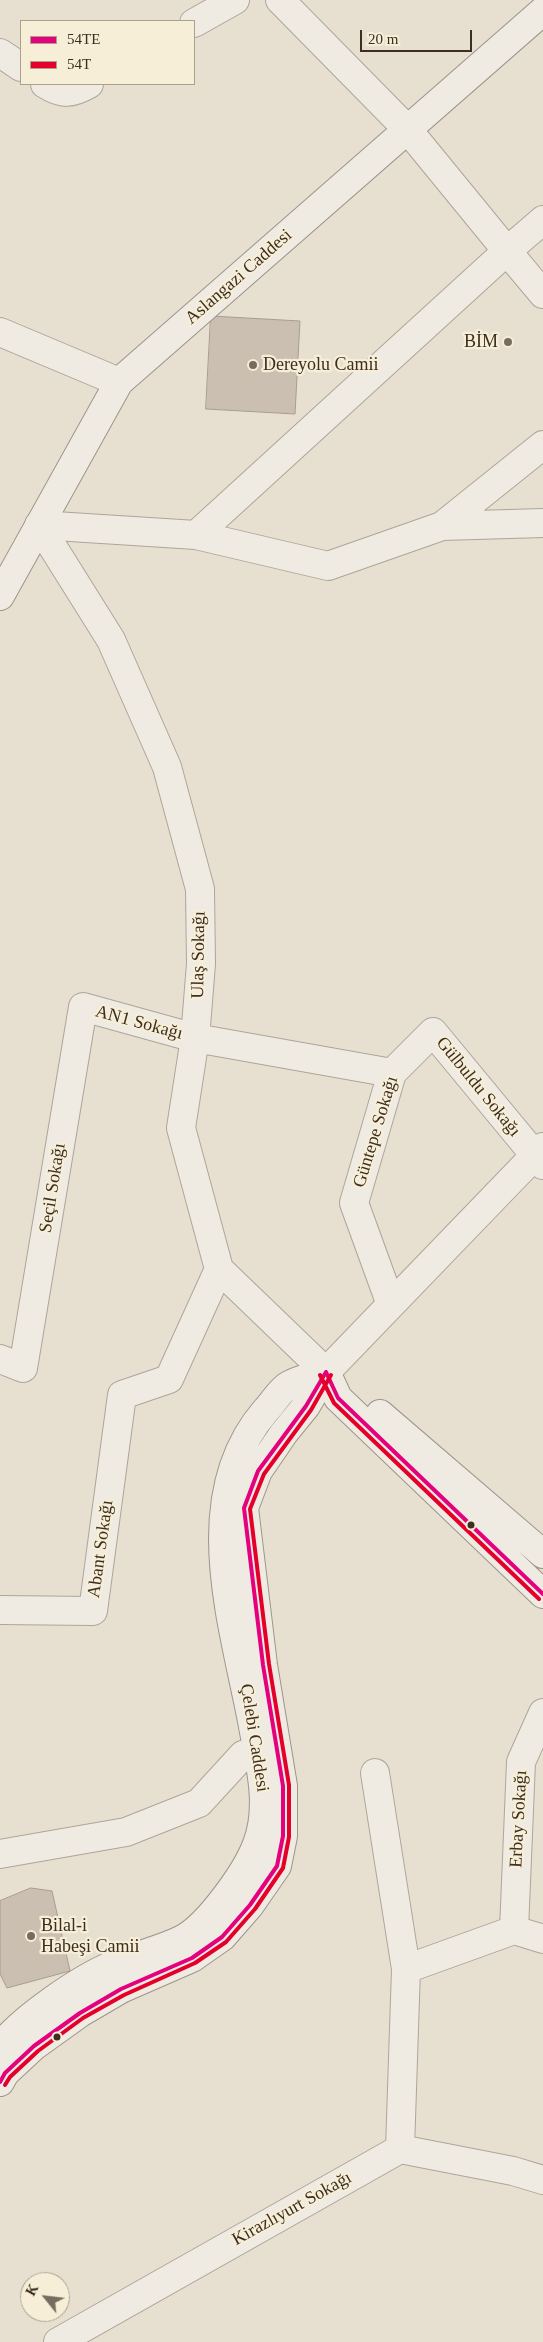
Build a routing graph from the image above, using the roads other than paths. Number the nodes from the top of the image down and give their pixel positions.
1 (235, 0) edge
2 (280, 0) edge
3 (543, 10) edge
4 (195, 23) edge
5 (0, 53) edge
6 (20, 67) edge
7 (46, 85) edge
8 (87, 85) edge
9 (408, 130) junction
10 (543, 220) edge
11 (507, 251) junction
12 (543, 294) edge
13 (0, 332) edge
14 (119, 382) junction
15 (543, 445) edge
16 (543, 523) edge
17 (39, 525) junction
18 (442, 526) junction
19 (196, 535) junction
20 (0, 596) edge
21 (83, 1008) joint
22 (433, 1032) joint
23 (195, 1038) junction
24 (392, 1073) junction
25 (540, 1156) edge
26 (219, 1269) junction
27 (390, 1302) junction
28 (11, 1363) edge
29 (326, 1372) junction
30 (543, 1554) edge
31 (543, 1594) edge
32 (0, 1610) edge
33 (543, 1713) edge
34 (257, 1750) junction
35 (375, 1773) dead end
36 (0, 1854) edge
37 (514, 1930) junction
38 (543, 1939) edge
39 (406, 1969) junction
40 (0, 2047) edge
41 (0, 2082) edge
42 (400, 2149) junction
43 (543, 2180) edge
44 (58, 2342) edge

1 - 4 street
2 - 9 street
3 - 9 street, Aslangazi Caddesi
5 - 6 street
7 - 8 street
9 - 11 street
9 - 14 street, Aslangazi Caddesi
10 - 11 street
11 - 12 street
11 - 19 street
13 - 14 street
14 - 17 street, Aslangazi Caddesi
15 - 18 street
16 - 18 street
17 - 19 street
17 - 20 street, Aslangazi Caddesi
17 - 23 street, Ulaş Sokağı
18 - 19 street
21 - 23 street, AN1 Sokağı
21 - 28 street, Seçil Sokağı
22 - 24 street, Güntepe Sokağı
22 - 25 street, Gülbuldu Sokağı
23 - 24 street, AN1 Sokağı
23 - 26 street, Ulaş Sokağı
24 - 27 street, Güntepe Sokağı
25 - 27 street
26 - 29 street
26 - 32 street, Abant Sokağı
27 - 29 street
29 - 30 street
29 - 31 street
29 - 34 street, Çelebi Caddesi
29 - 41 street, Çelebi Caddesi
33 - 37 street, Erbay Sokağı
34 - 36 street
34 - 40 street, Çelebi Caddesi
35 - 39 street
37 - 38 street
37 - 39 street
39 - 42 street
42 - 43 street
42 - 44 street, Kirazlıyurt Sokağı

